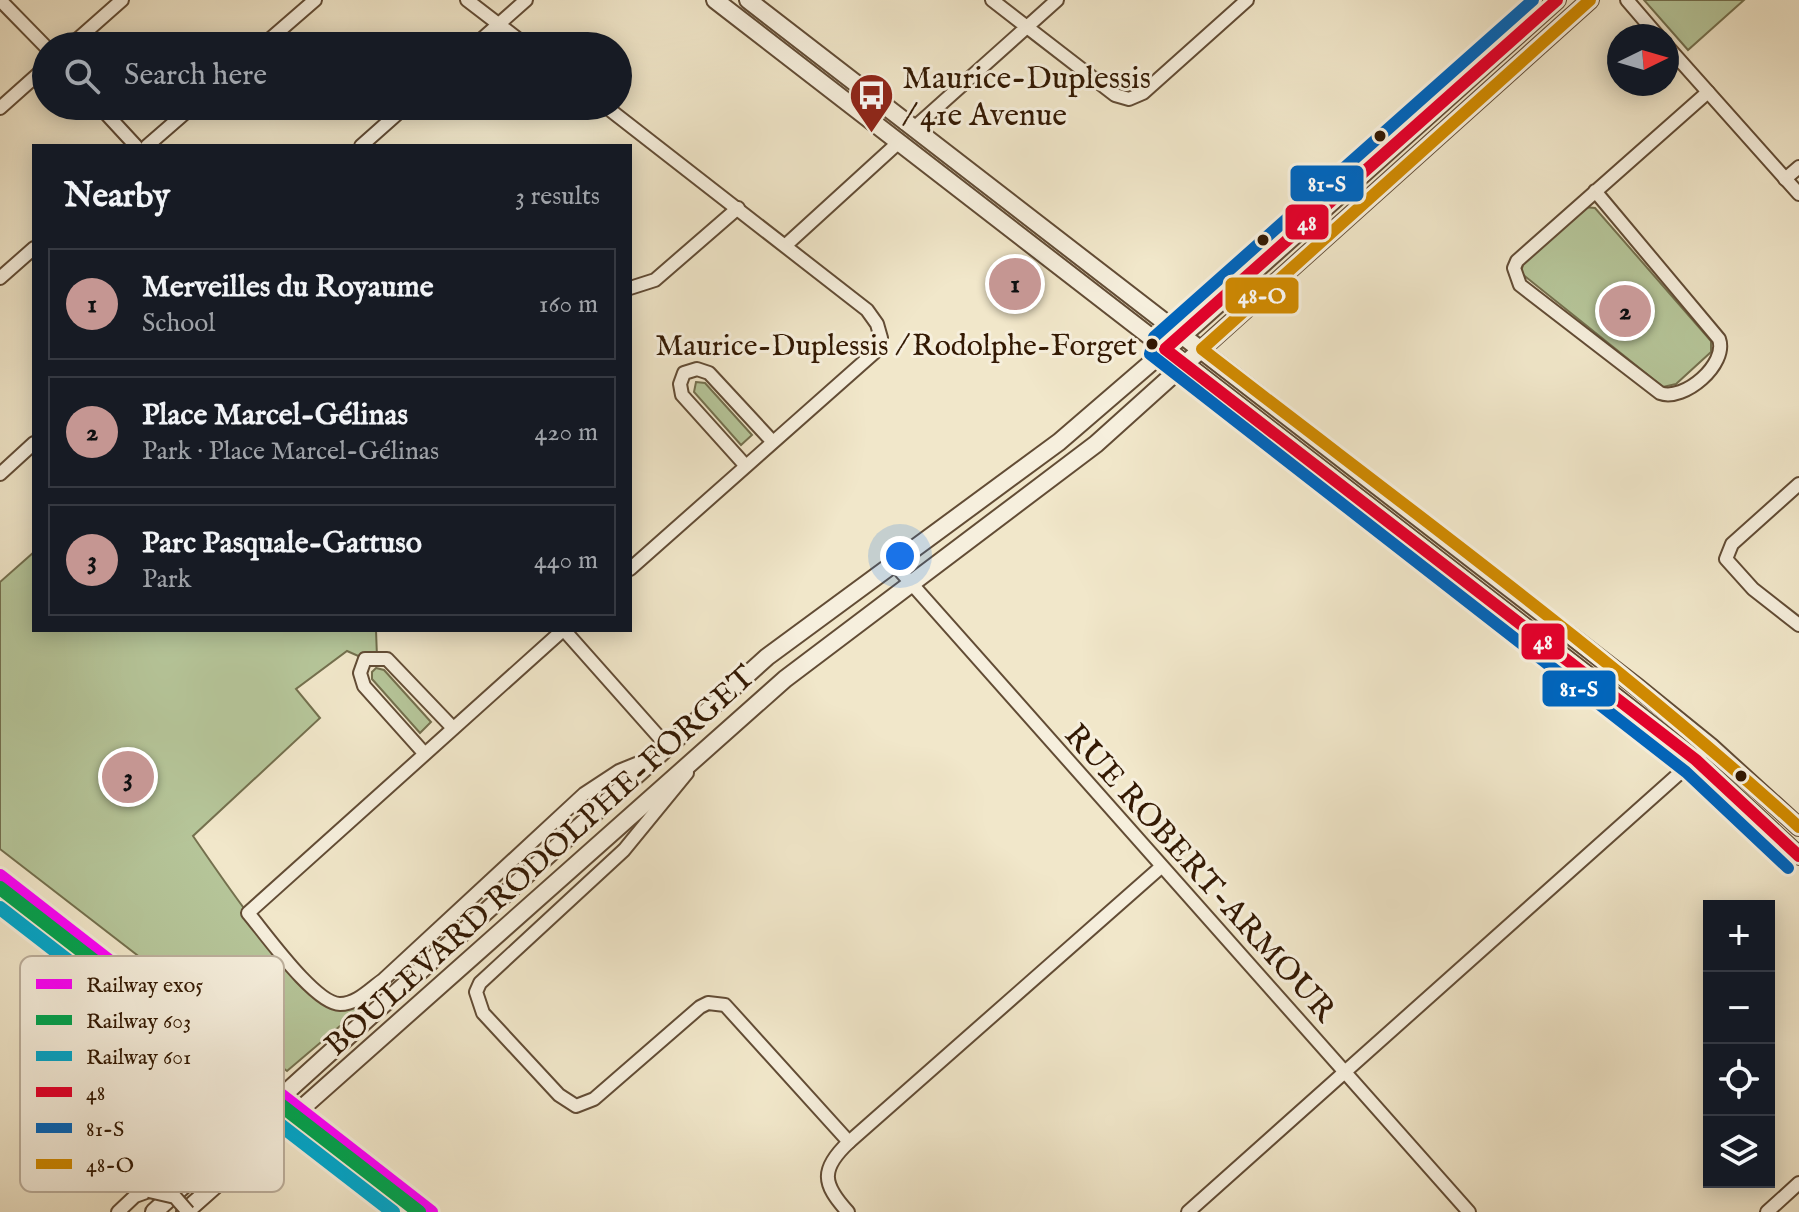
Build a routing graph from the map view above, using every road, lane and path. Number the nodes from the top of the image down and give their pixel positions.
1 (0, 0) edge
2 (122, 0) edge
3 (315, 0) edge
4 (467, 0) edge
5 (526, 0) edge
6 (715, 0) edge
7 (748, 0) edge
8 (992, 0) edge
9 (1057, 0) edge
10 (1247, 0) edge
11 (1557, 0) edge
12 (1590, 0) edge
13 (1627, 0) edge
14 (498, 24) junction
15 (1648, 24) edge
16 (1027, 27) junction
17 (86, 32) edge
18 (278, 32) edge
19 (489, 32) edge
20 (509, 32) edge
21 (32, 33) edge
22 (1679, 59) edge
23 (32, 79) edge
24 (1708, 92) junction
25 (0, 108) edge
26 (112, 120) edge
27 (177, 120) edge
28 (390, 120) edge
29 (623, 120) edge
30 (914, 128) junction
31 (899, 142) junction
32 (134, 144) edge
33 (149, 144) edge
34 (363, 144) edge
35 (1799, 167) edge
36 (1785, 179) junction
37 (1595, 191) junction
38 (1799, 194) edge
39 (738, 208) junction
40 (786, 245) junction
41 (32, 250) edge
42 (0, 278) edge
43 (632, 287) edge
44 (1183, 336) junction
45 (1165, 349) junction
46 (1202, 349) junction
47 (1184, 363) junction
48 (772, 441) junction
49 (32, 445) edge
50 (745, 465) junction
51 (0, 474) edge
52 (1799, 484) edge
53 (895, 565) junction
54 (632, 567) edge
55 (911, 585) junction
56 (1799, 625) edge
57 (562, 632) edge
58 (566, 632) edge
59 (767, 657) junction
60 (785, 679) junction
61 (453, 728) junction
62 (708, 746) junction
63 (1710, 746) junction
64 (663, 750) junction
65 (424, 753) junction
66 (1696, 760) junction
67 (1799, 827) edge
68 (1799, 856) edge
69 (1161, 867) junction
70 (1345, 1073) junction
71 (284, 1094) edge
72 (284, 1125) edge
73 (849, 1142) junction
74 (1799, 1183) edge
75 (146, 1192) edge
76 (153, 1192) edge
77 (176, 1192) edge
78 (209, 1192) edge
79 (118, 1212) edge
80 (154, 1212) edge
81 (187, 1212) edge
82 (848, 1212) edge
83 (1188, 1212) edge
84 (1469, 1212) edge
85 (1767, 1212) edge

1 - 21 street
2 - 17 street
3 - 18 street
4 - 14 street
5 - 14 street
6 - 31 street
7 - 30 street
8 - 16 street
9 - 16 street
10 - 16 street
11 - 44 street, BOULEVARD RODOLPHE-FORGET
12 - 46 street, BOULEVARD RODOLPHE-FORGET
13 - 15 street
14 - 19 street
14 - 20 street
16 - 30 street
22 - 24 street
23 - 25 street
24 - 36 street
24 - 37 street
26 - 32 street
27 - 33 street
28 - 34 street
29 - 39 street
30 - 44 street
31 - 40 street
31 - 45 street
35 - 36 street
36 - 38 street
37 - 37 street
39 - 40 street
39 - 43 street
40 - 48 street
41 - 42 street
44 - 45 street, BOULEVARD RODOLPHE-FORGET
44 - 46 street
45 - 47 street
45 - 53 street, BOULEVARD RODOLPHE-FORGET
46 - 47 street, BOULEVARD RODOLPHE-FORGET
46 - 63 street
47 - 55 street, BOULEVARD RODOLPHE-FORGET
47 - 66 street
48 - 50 street
48 - 50 street
49 - 51 street
50 - 54 street
52 - 56 street
53 - 55 street, RUE ROBERT-ARMOUR
53 - 59 street, BOULEVARD RODOLPHE-FORGET
55 - 60 street, BOULEVARD RODOLPHE-FORGET
55 - 69 street, RUE ROBERT-ARMOUR
57 - 61 street
58 - 64 street
59 - 60 street, BOULEVARD RODOLPHE-FORGET
59 - 64 street, BOULEVARD RODOLPHE-FORGET
60 - 62 street, BOULEVARD RODOLPHE-FORGET
61 - 65 street
61 - 65 street
62 - 72 street, BOULEVARD RODOLPHE-FORGET
62 - 73 street
63 - 66 street
63 - 67 street
64 - 65 street, BOULEVARD RODOLPHE-FORGET
64 - 71 street, BOULEVARD RODOLPHE-FORGET
66 - 68 street
66 - 70 street
69 - 70 street, RUE ROBERT-ARMOUR
69 - 73 street
70 - 83 street
70 - 84 street, RUE ROBERT-ARMOUR
73 - 82 street
74 - 85 street
75 - 79 street, BOULEVARD RODOLPHE-FORGET, bridge
76 - 81 street, BOULEVARD RODOLPHE-FORGET, bridge
77 - 80 street, BOULEVARD RODOLPHE-FORGET
78 - 81 street, BOULEVARD RODOLPHE-FORGET

